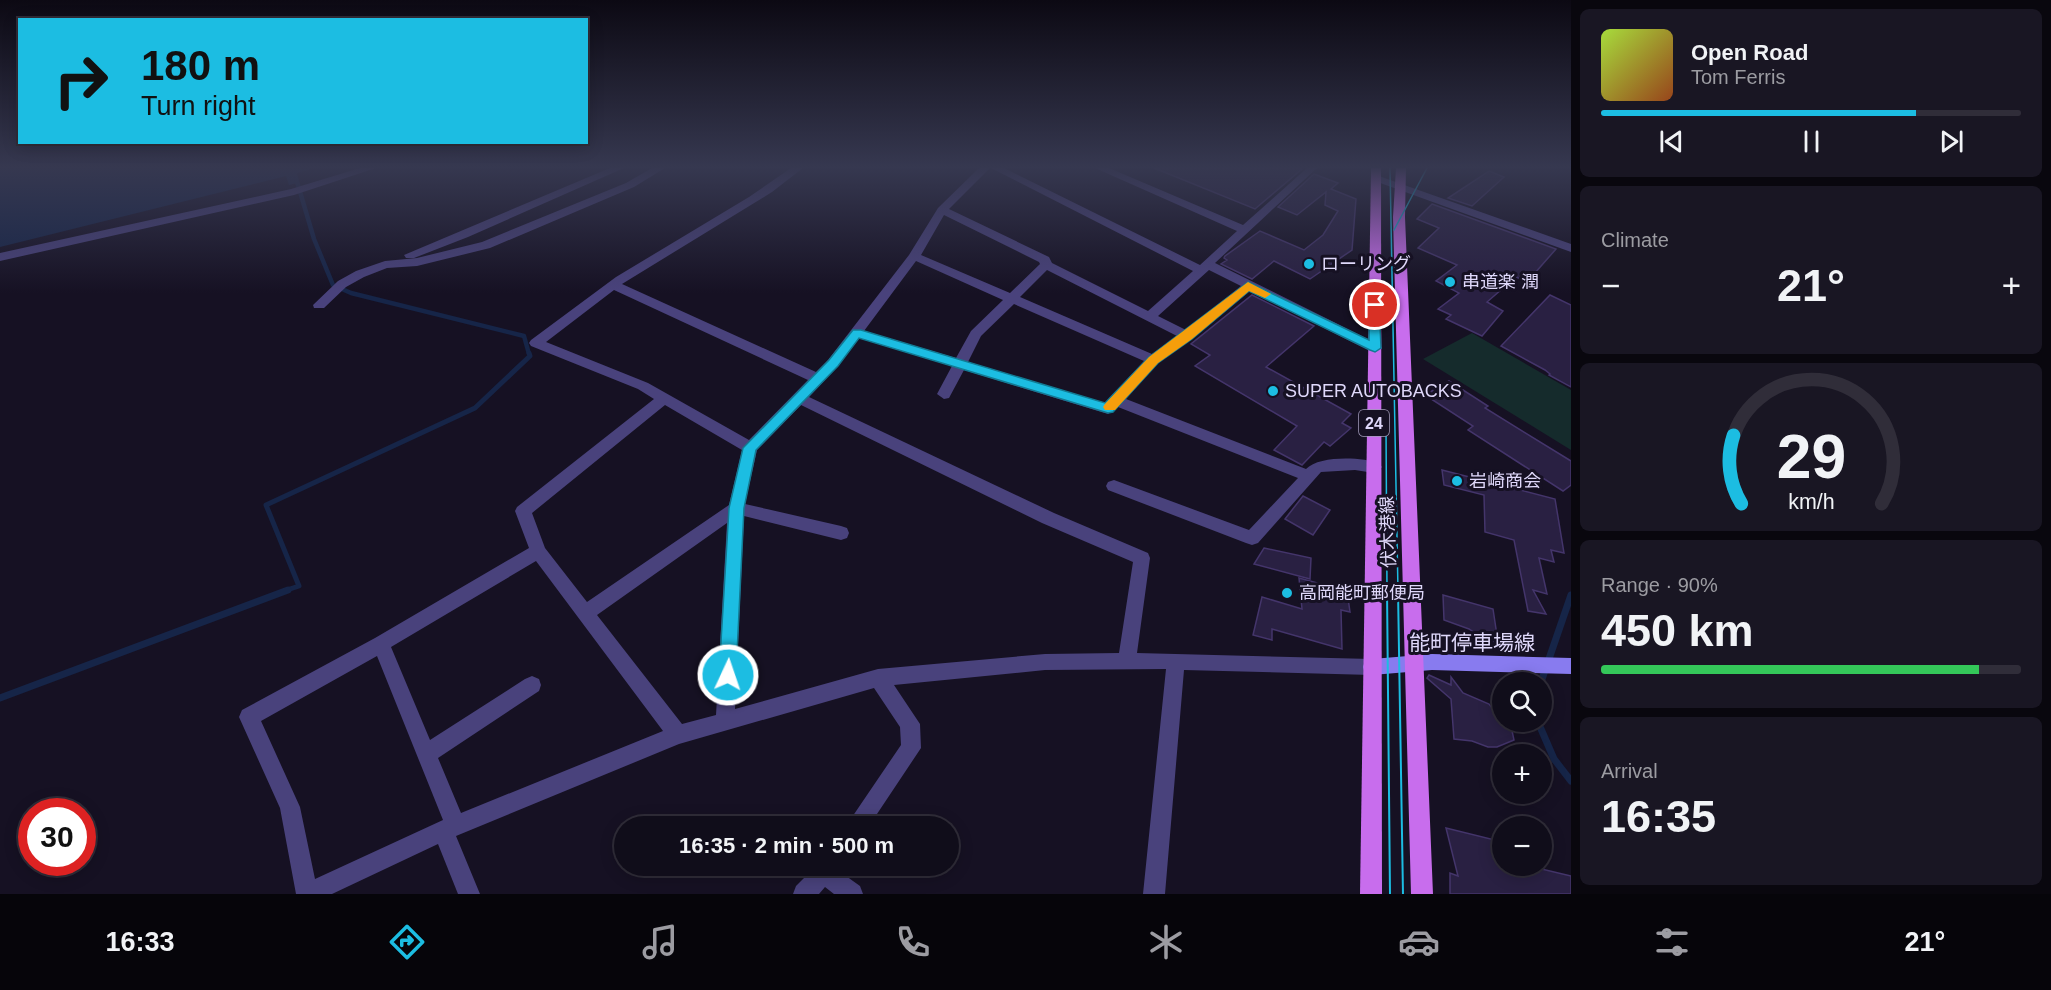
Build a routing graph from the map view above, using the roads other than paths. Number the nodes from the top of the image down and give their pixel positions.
1 (214, 210) edge
2 (522, 210) edge
3 (571, 210) edge
4 (736, 210) edge
5 (942, 210) joint
6 (1084, 210) edge
7 (1197, 210) edge
8 (1267, 210) edge
9 (1376, 210) edge
10 (1400, 210) edge
11 (1463, 210) edge
12 (1244, 230) junction
13 (1571, 248) edge
14 (914, 256) junction
15 (0, 257) edge
16 (385, 265) junction
17 (1046, 265) junction
18 (1204, 267) junction
19 (613, 285) junction
20 (1248, 286) junction
21 (1011, 298) junction
22 (319, 305) dead end
23 (1149, 317) junction
24 (857, 333) junction
25 (1187, 336) junction
26 (1375, 348) junction
27 (1153, 360) junction
28 (958, 364) junction
29 (818, 379) junction
30 (944, 394) dead end
31 (799, 398) junction
32 (664, 399) junction
33 (1117, 401) junction
34 (750, 448) junction
35 (1374, 467) junction
36 (1309, 476) junction
37 (1114, 486) dead end
38 (736, 508) junction
39 (841, 533) dead end
40 (538, 551) junction
41 (585, 613) junction
42 (381, 644) junction
43 (1176, 661) junction
44 (1127, 662) junction
45 (1415, 664) junction
46 (1571, 666) edge
47 (1372, 667) junction
48 (878, 678) junction
49 (532, 685) dead end
50 (725, 722) junction
51 (678, 735) junction
52 (426, 754) junction
53 (864, 816) edge
54 (449, 828) junction
55 (821, 876) edge
56 (834, 876) edge
57 (307, 894) edge
58 (469, 894) edge
59 (804, 894) edge
60 (852, 894) edge
61 (1154, 894) edge
62 (1371, 894) edge
63 (1422, 894) edge

1 - 15 street
2 - 16 street
3 - 16 street
4 - 19 street
5 - 14 street
5 - 17 street
6 - 18 street
7 - 12 street
8 - 12 street
9 - 26 main road, 伏木港線 / 24
10 - 45 main road, 伏木港線 / 24
11 - 13 street
12 - 18 street
14 - 21 street
14 - 24 street
16 - 22 street
17 - 21 street
17 - 23 street
18 - 20 street
18 - 23 street
19 - 29 street
19 - 32 street
20 - 25 street
20 - 26 street
21 - 27 street
21 - 28 street
23 - 25 street
24 - 28 street
24 - 29 street
25 - 27 street
26 - 35 main road, 伏木港線 / 24
27 - 33 street
28 - 30 street
28 - 33 street
29 - 31 street
31 - 34 street
31 - 44 street
32 - 34 street
32 - 40 street
33 - 36 street
34 - 38 street
35 - 36 street
35 - 47 main road, 伏木港線 / 24
36 - 37 street
38 - 39 street
38 - 41 street
38 - 50 street
40 - 41 street
40 - 42 street
41 - 51 street
42 - 52 street
42 - 57 street
43 - 44 street
43 - 47 street
43 - 61 street
44 - 48 street
45 - 46 main road, 能町停車場線
45 - 47 main road, 能町停車場線
45 - 63 main road, 伏木港線 / 24
47 - 62 main road, 伏木港線 / 24
48 - 50 street
48 - 53 street
49 - 52 street
50 - 51 street
51 - 54 street
52 - 54 street
54 - 57 street
54 - 58 street
55 - 59 street
56 - 60 street

